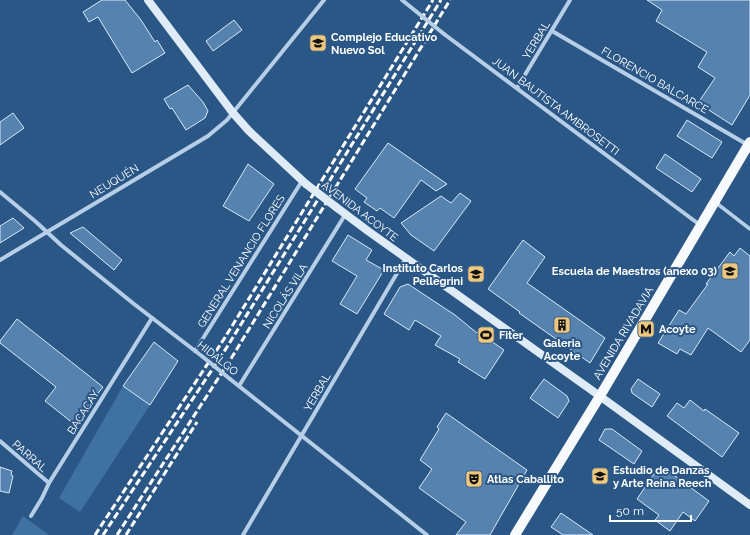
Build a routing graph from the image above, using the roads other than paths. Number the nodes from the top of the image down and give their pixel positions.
1 (148, 0) edge
2 (324, 0) edge
3 (402, 0) edge
4 (570, 0) edge
5 (552, 30) junction
6 (517, 88) junction
7 (233, 113) junction
8 (749, 143) edge
9 (304, 183) junction
10 (0, 192) edge
11 (715, 202) junction
12 (345, 215) junction
13 (700, 225) junction
14 (750, 228) edge
15 (47, 232) junction
16 (406, 258) junction
17 (0, 260) edge
18 (152, 318) junction
19 (195, 351) junction
20 (239, 386) junction
21 (600, 396) junction
22 (301, 436) junction
23 (0, 441) edge
24 (49, 483) junction
25 (750, 505) edge
26 (31, 516) dead end
27 (243, 535) edge
28 (427, 535) edge
29 (515, 535) edge

1 - 7 main road, AVENIDA ACOYTE
2 - 7 street, NEUQUÉN
3 - 6 street, JUAN BAUTISTA AMBROSETTI, bridge
4 - 5 street, YERBAL
5 - 6 street, YERBAL
5 - 8 street, FLORENCIO BALCARCE
6 - 13 street, JUAN BAUTISTA AMBROSETTI
7 - 9 main road, AVENIDA ACOYTE
7 - 15 street, NEUQUÉN
8 - 11 main road, AVENIDA RIVADAVIA
9 - 12 main road, AVENIDA ACOYTE, bridge
9 - 19 street, GENERAL VENANCIO FLORES
10 - 15 street, HIDALGO
11 - 13 main road, AVENIDA RIVADAVIA
11 - 14 street
12 - 16 main road, AVENIDA ACOYTE
12 - 20 street, NICOLÁS VILA
13 - 21 main road, AVENIDA RIVADAVIA
15 - 17 street, NEUQUÉN
15 - 18 street, HIDALGO
16 - 21 main road, AVENIDA ACOYTE
16 - 22 street, YERBAL
18 - 19 street, HIDALGO
18 - 24 street, BACACAY
19 - 20 street, HIDALGO, bridge
20 - 22 street, HIDALGO
21 - 25 main road, AVENIDA ACOYTE
21 - 29 main road, AVENIDA RIVADAVIA
22 - 27 street, YERBAL
22 - 28 street, HIDALGO
23 - 24 street, PARRAL
24 - 26 street, BACACAY

